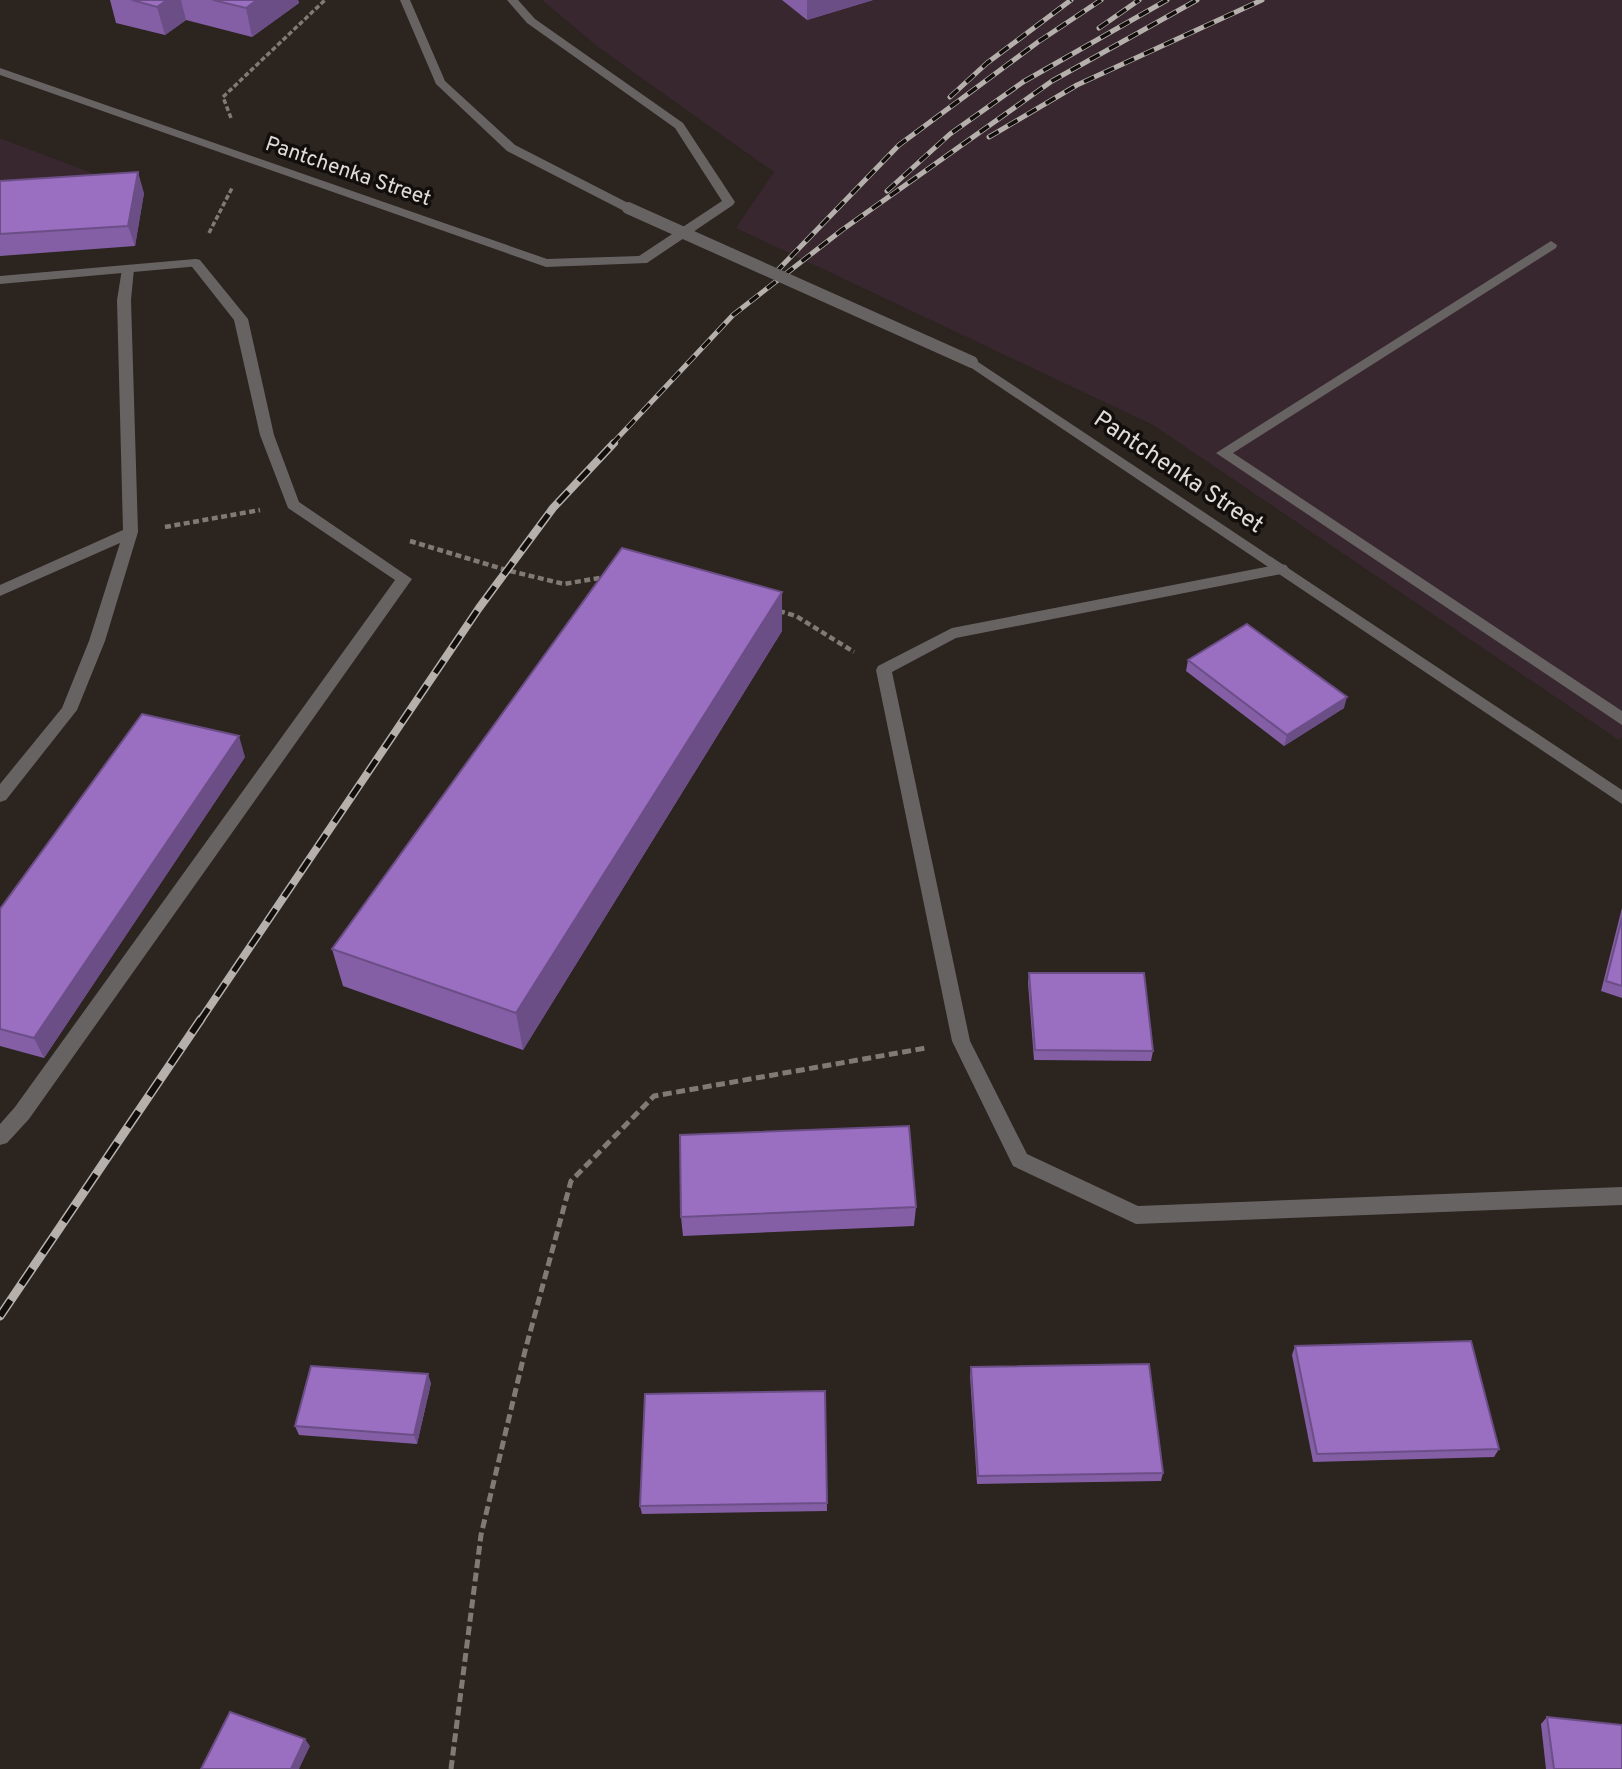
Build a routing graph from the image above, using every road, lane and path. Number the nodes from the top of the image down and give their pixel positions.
1 (405, 0) edge
2 (512, 0) edge
3 (0, 71) edge
4 (1551, 245) dead end
5 (128, 269) junction
6 (0, 280) edge
7 (293, 505) junction
8 (131, 533) junction
9 (405, 539) dead end
10 (1281, 569) junction
11 (617, 575) edge
12 (0, 591) edge
13 (771, 608) edge
14 (884, 670) junction
15 (1622, 719) edge
16 (0, 796) edge
17 (1622, 798) edge
18 (961, 1041) junction
19 (0, 1137) edge
20 (1622, 1196) edge
21 (451, 1769) edge

1 - 10 street, Pantchenka Street, bridge
2 - 3 street, Pantchenka Street
4 - 15 street
5 - 6 street
5 - 7 street
5 - 8 street
7 - 8 path
7 - 19 street
8 - 12 street
8 - 16 street
9 - 11 path
10 - 14 street
10 - 17 street, Pantchenka Street
13 - 14 path
14 - 18 street
18 - 20 street
18 - 21 path

